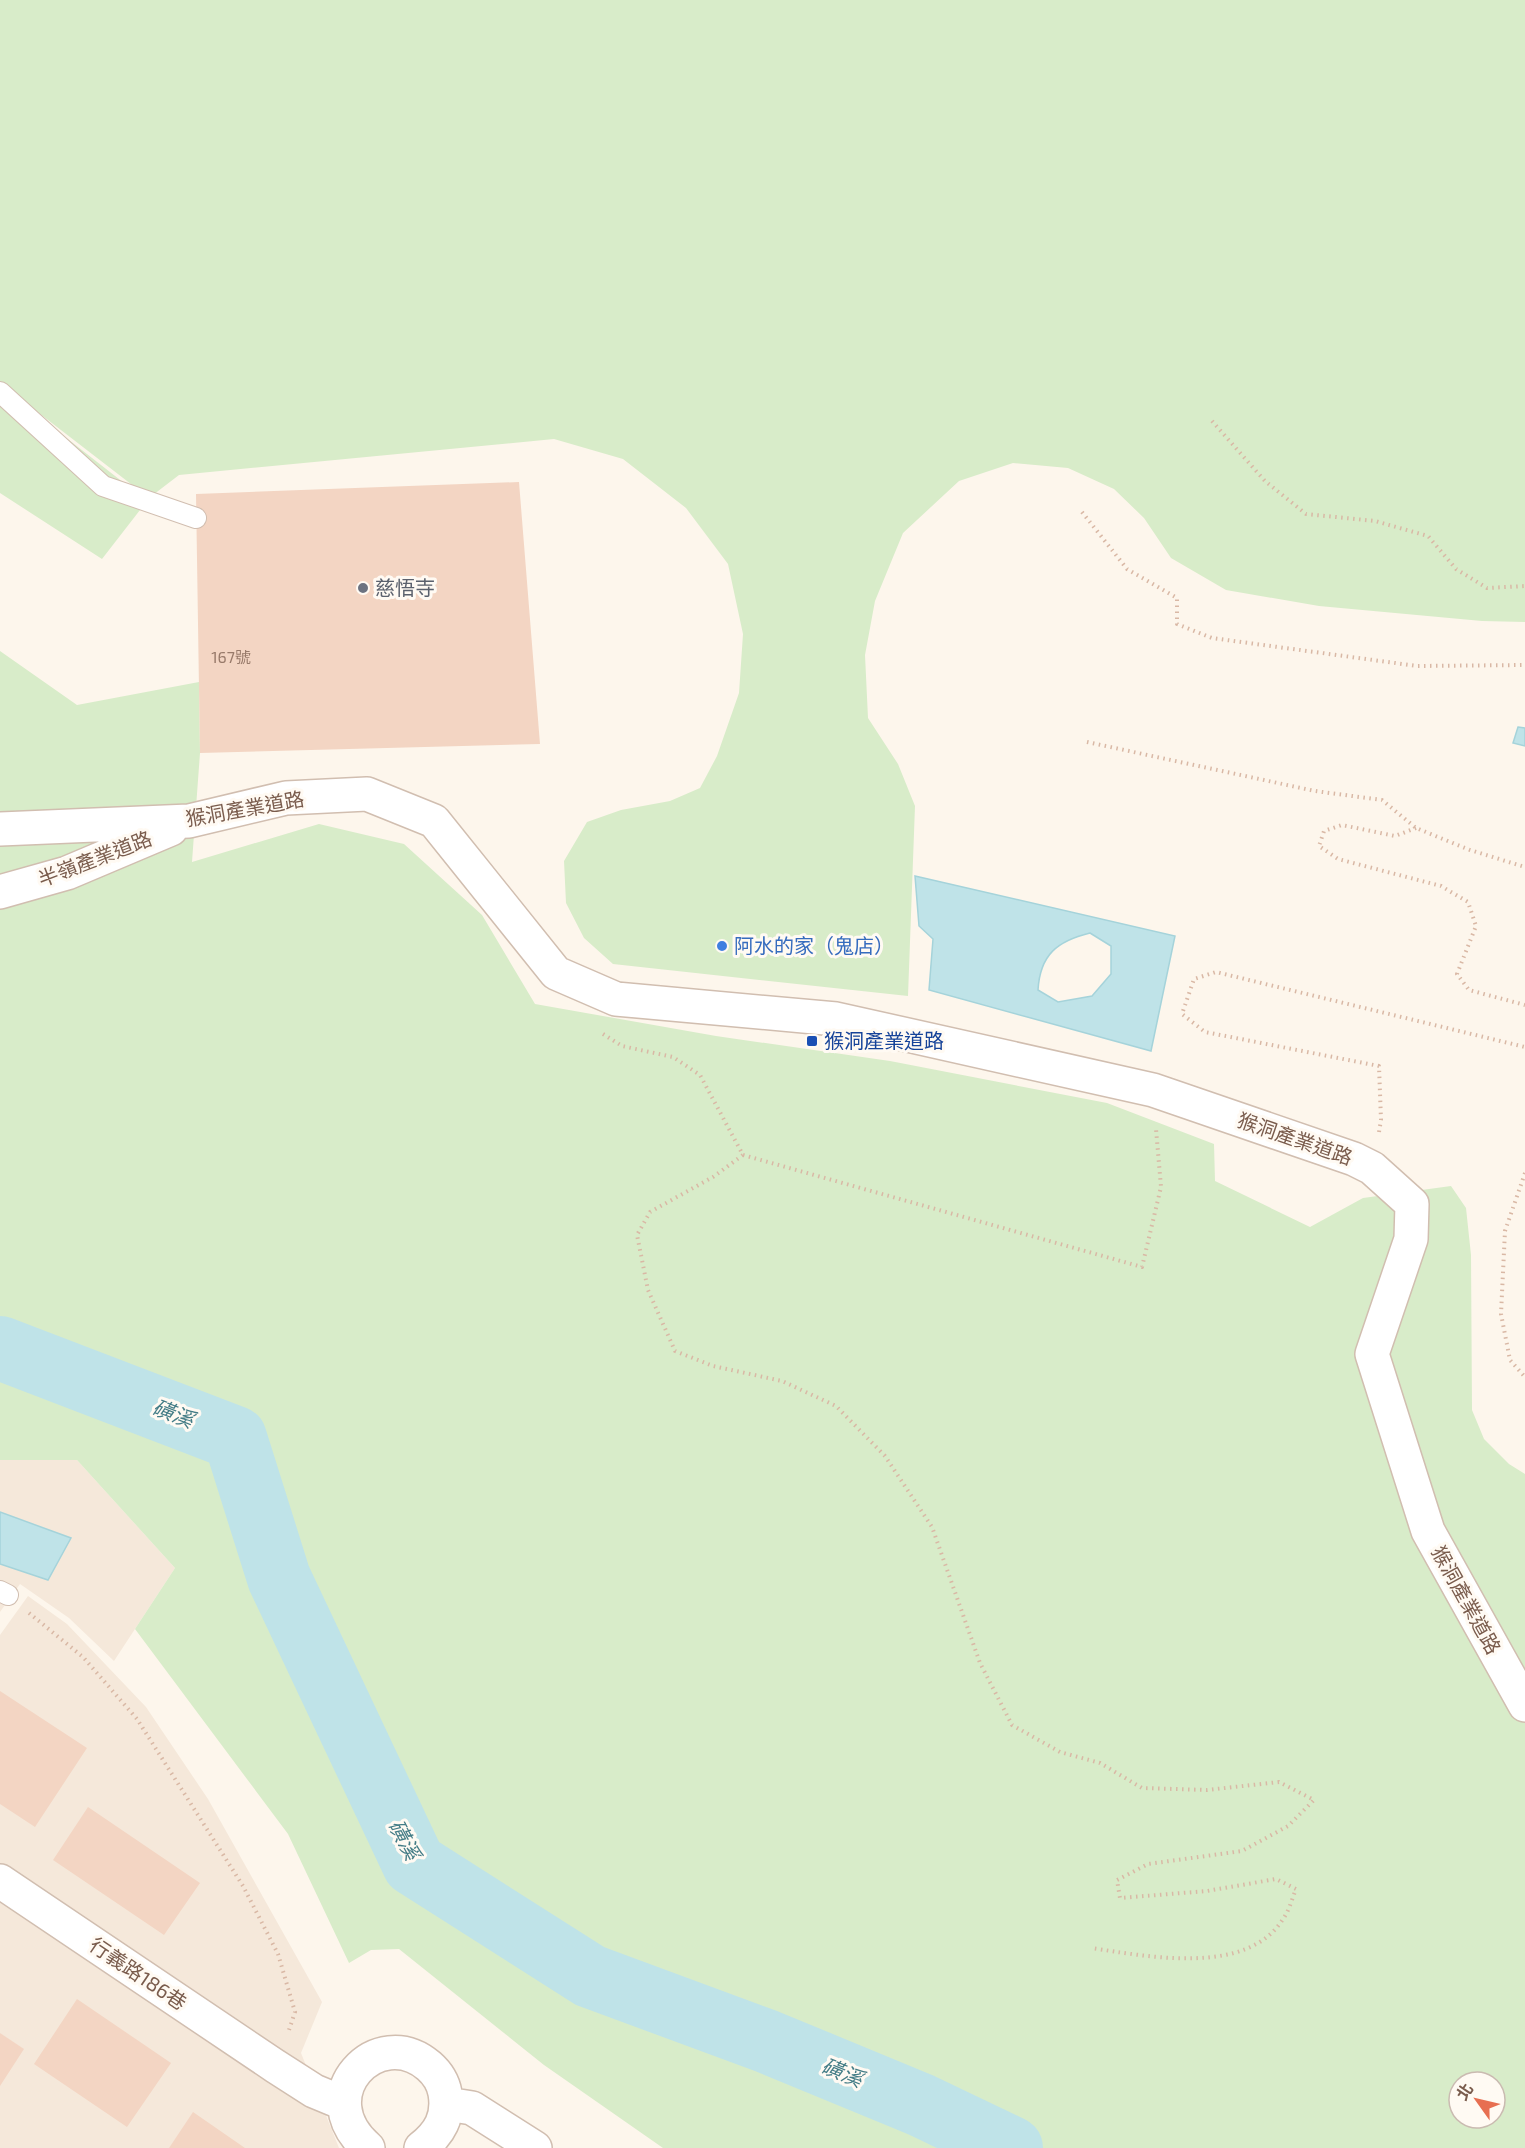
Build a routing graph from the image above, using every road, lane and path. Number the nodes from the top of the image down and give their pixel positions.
1 (0, 392) edge
2 (1212, 421) dead end
3 (1082, 512) dead end
4 (196, 518) dead end
5 (1525, 586) edge
6 (1525, 665) edge
7 (1087, 742) dead end
8 (189, 821) junction
9 (1416, 828) junction
10 (0, 829) edge
11 (1525, 867) edge
12 (0, 892) edge
13 (1525, 1005) edge
14 (594, 1028) dead end
15 (1525, 1047) edge
16 (1153, 1090) junction
17 (743, 1155) junction
18 (1372, 1168) junction
19 (1525, 1173) edge
20 (1525, 1377) edge
21 (4, 1593) edge
22 (1525, 1705) edge
23 (0, 1881) edge
24 (1091, 1948) dead end
25 (275, 2066) junction
26 (356, 2070) junction
27 (343, 2103) junction
28 (447, 2104) junction
29 (500, 2125) junction
30 (428, 2143) edge
31 (360, 2144) edge
32 (536, 2148) edge

1 - 4 lane
2 - 5 path
3 - 6 path
7 - 9 path
8 - 10 street, 猴洞產業道路
8 - 12 street, 半嶺產業道路
8 - 16 street, 猴洞產業道路
9 - 11 path
9 - 13 path
14 - 17 path
15 - 18 path
16 - 17 path
16 - 18 street, 猴洞產業道路
17 - 24 path
18 - 22 street, 猴洞產業道路
19 - 20 path
21 - 25 path
23 - 25 street, 行義路186巷
25 - 26 street, 行義路186巷
25 - 27 street, 行義路186巷
26 - 27 street
26 - 28 street, 行義路186巷
27 - 31 street
28 - 29 street
28 - 30 street
29 - 30 street
29 - 32 street

